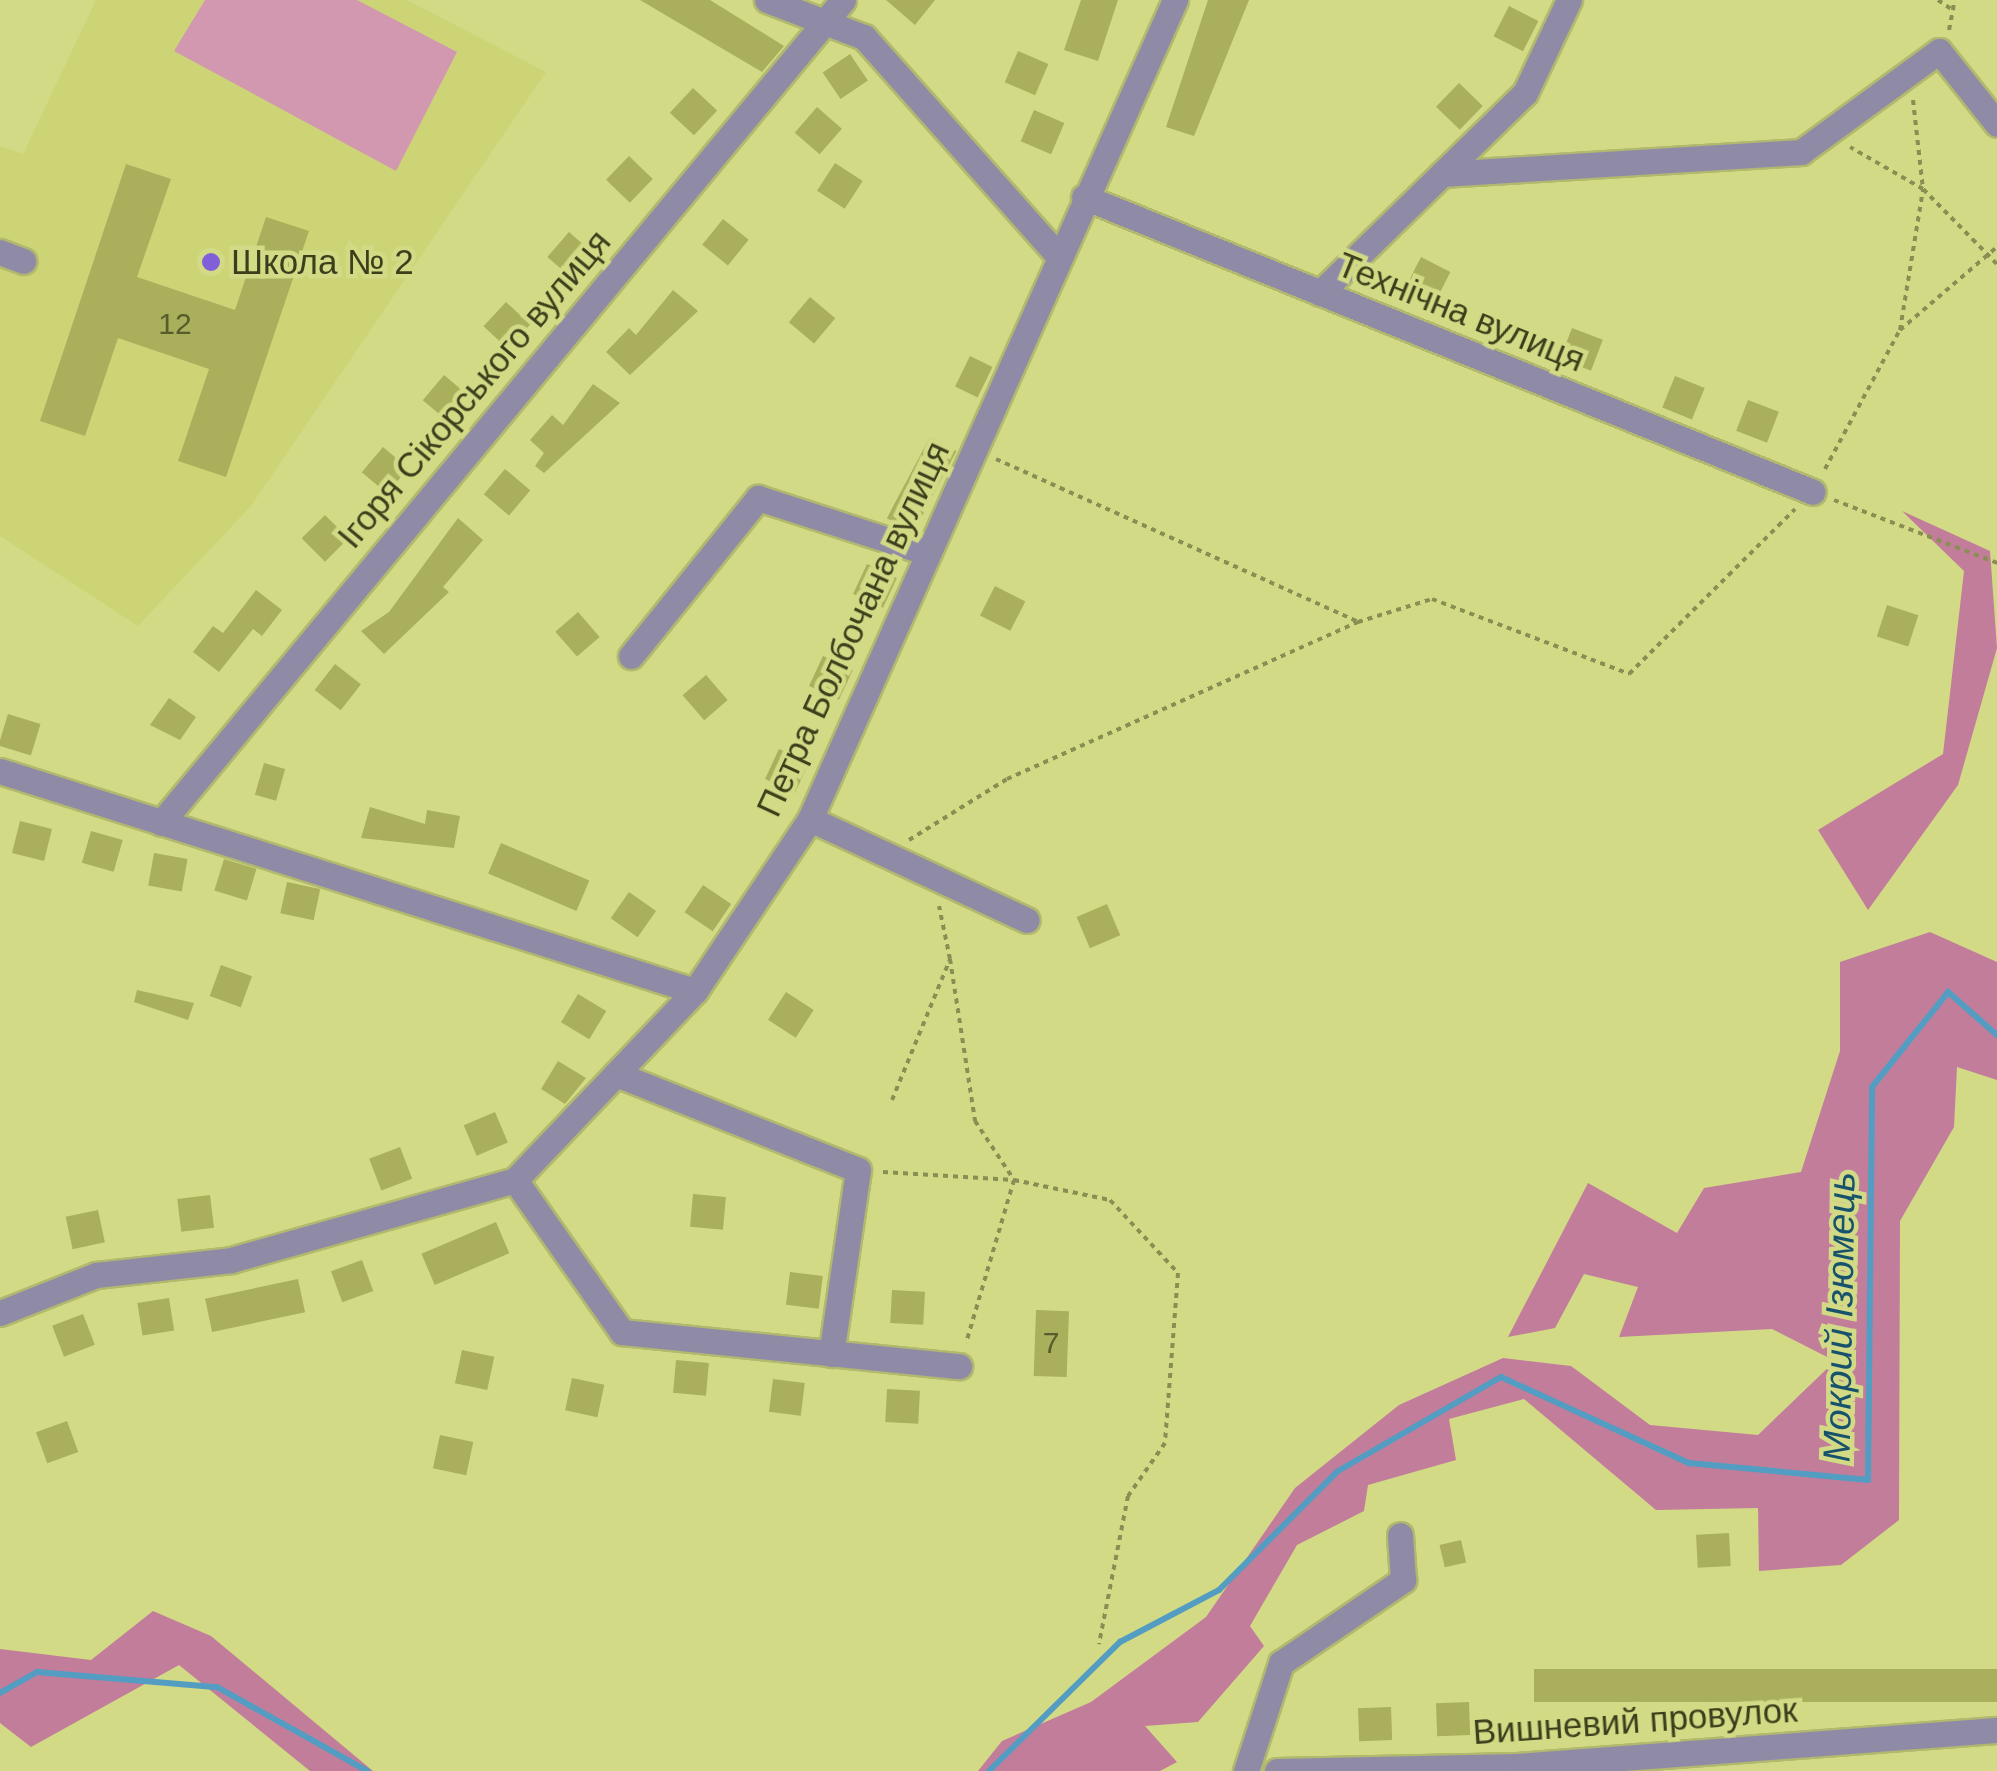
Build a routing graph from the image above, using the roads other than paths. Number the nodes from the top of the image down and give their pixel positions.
1 (767, 0) edge
2 (842, 0) edge
3 (1174, 0) edge
4 (1570, 0) edge
5 (823, 22) junction
6 (1997, 124) edge
7 (1442, 174) junction
8 (1084, 197) junction
9 (1059, 257) junction
10 (1320, 293) junction
11 (1812, 492) road end
12 (925, 552) junction
13 (632, 656) dead end
14 (0, 771) edge
15 (810, 820) junction
16 (161, 823) junction
17 (1027, 920) dead end
18 (695, 991) junction
19 (616, 1074) junction
20 (515, 1180) junction
21 (0, 1312) edge
22 (830, 1354) junction
23 (959, 1366) road end
24 (1400, 1535) dead end
25 (1997, 1730) edge
26 (1515, 1769) edge
27 (1246, 1771) edge
28 (1277, 1771) edge

1 - 5 street
2 - 5 street, Ігоря Сікорського вулиця
3 - 8 street, Петра Болбочана вулиця
4 - 7 street
5 - 9 street
5 - 16 street, Ігоря Сікорського вулиця
6 - 7 street
7 - 10 street
8 - 9 street, Петра Болбочана вулиця
8 - 10 street, Технічна вулиця
9 - 12 street, Петра Болбочана вулиця
10 - 11 street, Технічна вулиця
12 - 13 street
12 - 15 street, Петра Болбочана вулиця
14 - 16 street
15 - 17 street
15 - 18 street, Петра Болбочана вулиця
16 - 18 street
18 - 19 street, Петра Болбочана вулиця
19 - 20 street, Петра Болбочана вулиця
19 - 22 street
20 - 21 street
20 - 22 street
22 - 23 street
24 - 27 street
25 - 26 street, Вишневий провулок
26 - 28 street, Вишневий провулок

